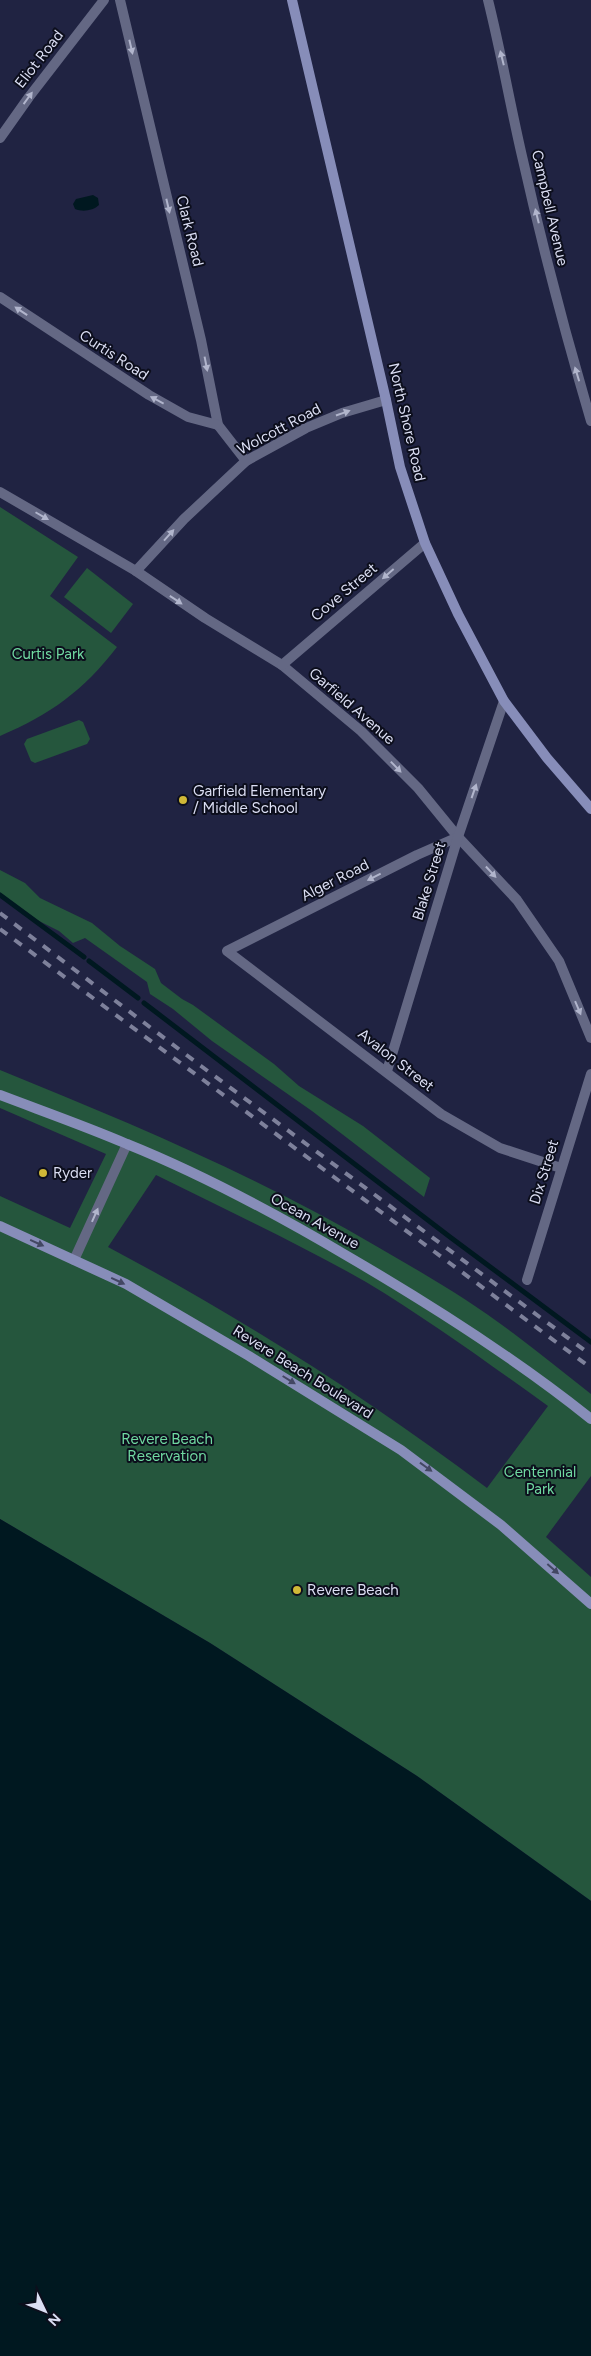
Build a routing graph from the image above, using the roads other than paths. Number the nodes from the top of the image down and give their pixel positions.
1 (104, 0) edge
2 (120, 0) edge
3 (292, 0) edge
4 (488, 0) edge
5 (0, 138) edge
6 (0, 297) edge
7 (386, 400) junction
8 (591, 421) edge
9 (218, 425) junction
10 (246, 462) junction
11 (0, 492) edge
12 (425, 542) junction
13 (136, 572) junction
14 (282, 665) junction
15 (504, 701) junction
16 (591, 809) edge
17 (458, 837) junction
18 (228, 951) joint
19 (591, 1038) edge
20 (387, 1071) junction
21 (591, 1074) edge
22 (0, 1094) edge
23 (127, 1144) junction
24 (561, 1168) junction
25 (0, 1226) edge
26 (74, 1260) junction
27 (527, 1280) dead end
28 (591, 1419) edge
29 (591, 1604) edge

5 -> 1 street, Eliot Road
2 -> 9 street, Clark Road
3 - 7 main road, North Shore Road
8 -> 4 street, Campbell Avenue
9 -> 6 street, Curtis Road
10 -> 7 street, Wolcott Road
7 - 12 main road, North Shore Road
9 - 10 street, Clark Road
13 -> 10 street, Wolcott Road
11 -> 13 street, Garfield Avenue
12 -> 14 street, Cove Street
12 - 15 main road, North Shore Road
13 -> 14 street, Garfield Avenue
14 -> 17 street, Garfield Avenue
15 - 16 main road, North Shore Road
17 -> 15 street, Blake Street
17 -> 18 street, Alger Road
17 -> 19 street, Garfield Avenue
17 - 20 street, Blake Street
18 - 20 street, Avalon Street
20 - 24 street, Avalon Street
21 - 24 street, Dix Street
22 - 23 main road, Ocean Avenue
26 -> 23 street
23 - 28 main road, Ocean Avenue
24 - 27 street, Dix Street
25 -> 26 main road, Revere Beach Boulevard
26 -> 29 main road, Revere Beach Boulevard

